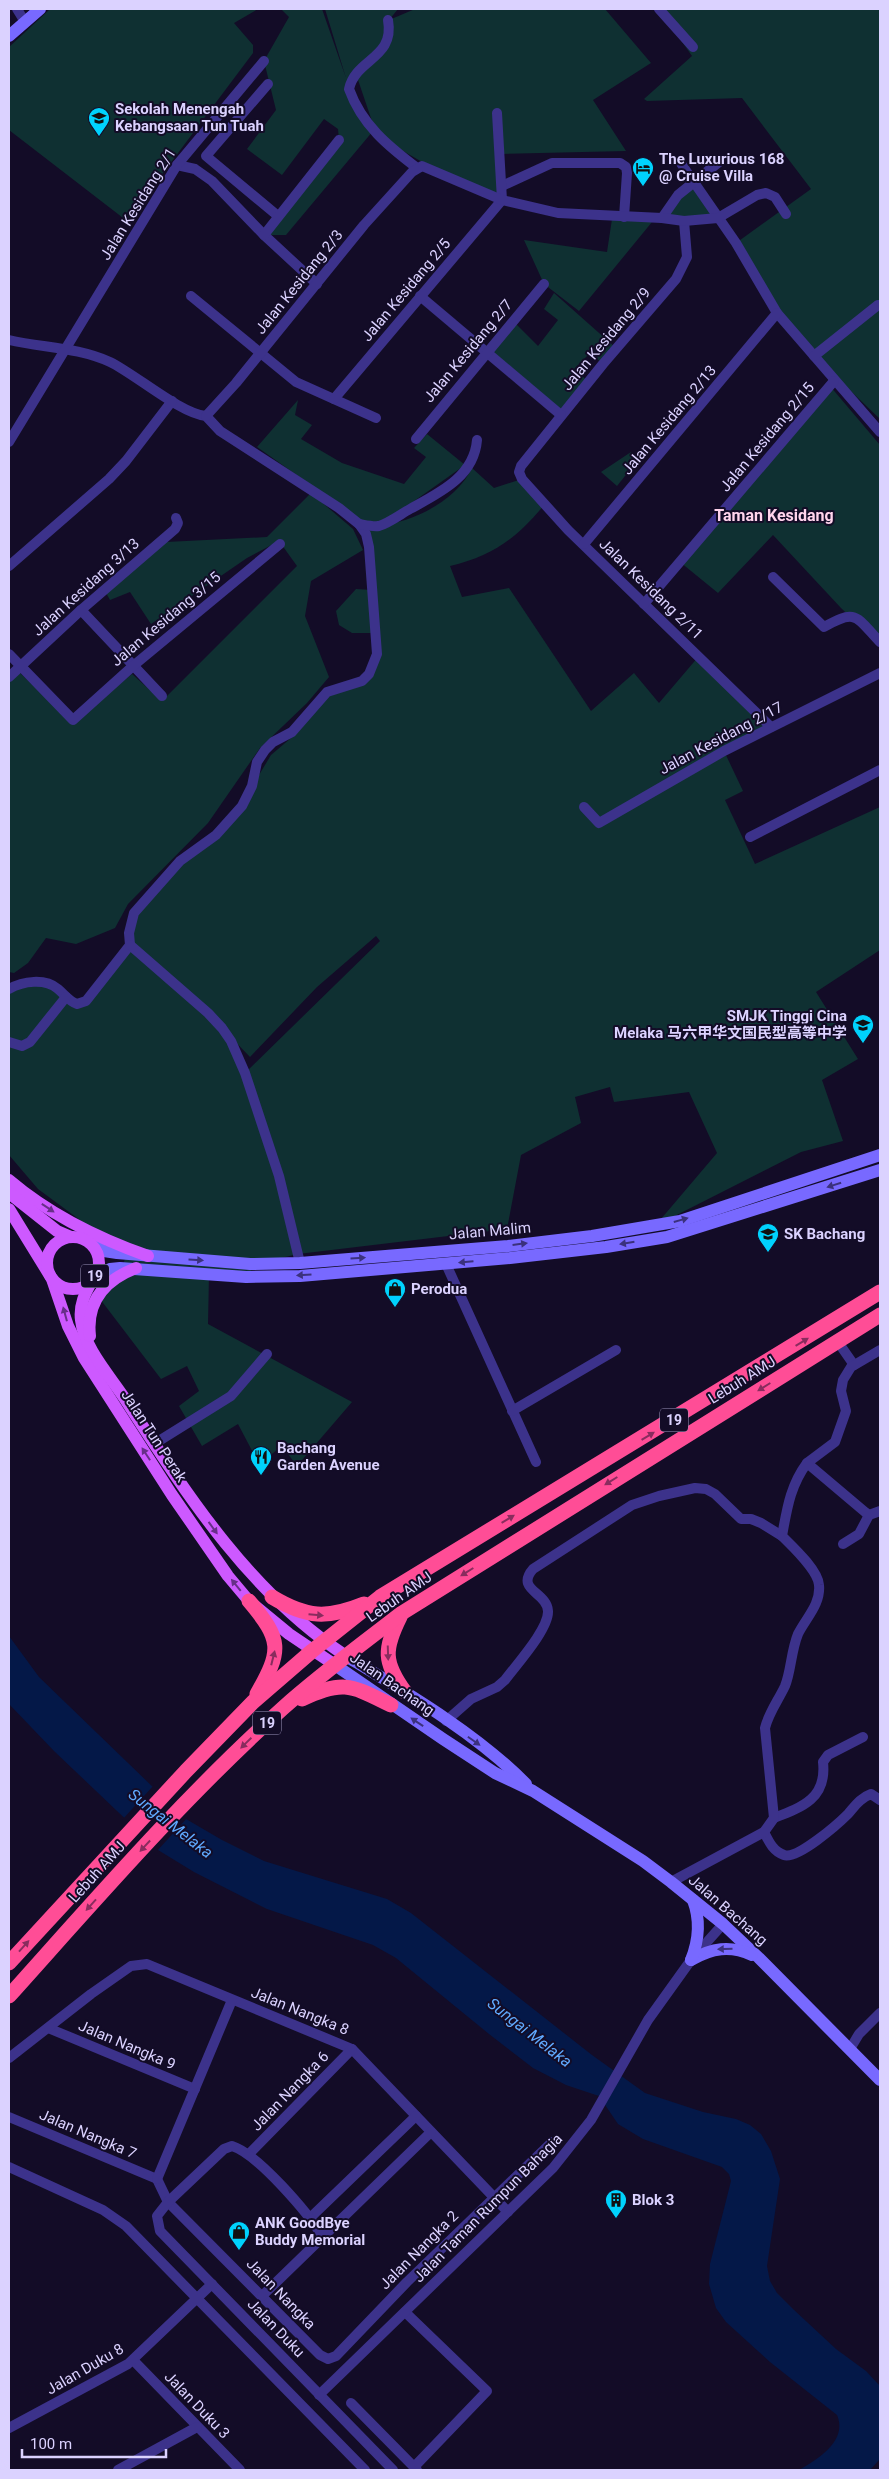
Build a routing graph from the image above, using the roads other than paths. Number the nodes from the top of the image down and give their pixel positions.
1 (17, 9) edge
2 (40, 9) edge
3 (659, 9) edge
4 (388, 20) dead end
5 (25, 22) junction
6 (9, 36) edge
7 (693, 47) dead end
8 (264, 61) dead end
9 (268, 84) dead end
10 (497, 113) dead end
11 (339, 140) dead end
12 (680, 162) dead end
13 (719, 162) dead end
14 (177, 165) junction
15 (417, 168) junction
16 (695, 182) junction
17 (502, 186) junction
18 (502, 200) junction
19 (786, 214) dead end
20 (278, 216) junction
21 (624, 217) junction
22 (662, 218) junction
23 (718, 218) junction
24 (684, 221) junction
25 (264, 236) junction
26 (317, 284) junction
27 (544, 284) dead end
28 (191, 296) dead end
29 (420, 296) junction
30 (878, 304) dead end
31 (777, 314) junction
32 (9, 340) edge
33 (67, 348) junction
34 (487, 353) junction
35 (260, 354) junction
36 (814, 356) junction
37 (834, 381) junction
38 (334, 399) junction
39 (172, 401) junction
40 (561, 415) junction
41 (206, 416) junction
42 (376, 418) dead end
43 (880, 432) edge
44 (416, 438) dead end
45 (477, 440) dead end
46 (9, 442) edge
47 (521, 466) joint
48 (176, 518) dead end
49 (359, 524) junction
50 (280, 544) dead end
51 (584, 544) junction
52 (9, 566) edge
53 (773, 577) dead end
54 (644, 604) junction
55 (81, 610) junction
56 (880, 642) edge
57 (9, 654) edge
58 (21, 666) junction
59 (133, 666) junction
60 (880, 673) edge
61 (9, 677) edge
62 (162, 696) dead end
63 (771, 726) junction
64 (880, 770) edge
65 (584, 806) dead end
66 (750, 837) dead end
67 (130, 945) junction
68 (9, 989) edge
69 (66, 996) junction
70 (9, 1042) edge
71 (880, 1154) edge
72 (880, 1170) edge
73 (9, 1180) edge
74 (9, 1193) edge
75 (9, 1209) edge
76 (71, 1237) junction
77 (93, 1245) junction
78 (148, 1256) junction
79 (300, 1263) junction
80 (446, 1264) junction
81 (136, 1268) junction
82 (94, 1278) junction
83 (52, 1279) junction
84 (880, 1292) edge
85 (880, 1316) edge
86 (838, 1342) junction
87 (616, 1350) dead end
88 (880, 1350) edge
89 (94, 1353) junction
90 (267, 1354) dead end
91 (854, 1366) junction
92 (512, 1411) junction
93 (154, 1444) junction
94 (536, 1462) dead end
95 (808, 1463) junction
96 (880, 1511) edge
97 (869, 1515) junction
98 (782, 1536) junction
99 (843, 1544) dead end
100 (272, 1597) junction
101 (380, 1597) junction
102 (249, 1600) junction
103 (402, 1613) junction
104 (325, 1641) junction
105 (312, 1651) junction
106 (340, 1660) junction
107 (405, 1692) junction
108 (253, 1702) junction
109 (392, 1705) junction
110 (283, 1707) junction
111 (446, 1721) junction
112 (863, 1737) dead end
113 (533, 1791) junction
114 (880, 1800) edge
115 (774, 1818) junction
116 (764, 1832) junction
117 (671, 1882) junction
118 (693, 1898) junction
119 (723, 1924) junction
120 (759, 1958) junction
121 (691, 1960) junction
122 (9, 1963) edge
123 (9, 1996) edge
124 (232, 2000) junction
125 (880, 2013) edge
126 (48, 2028) junction
127 (352, 2049) junction
128 (850, 2049) junction
129 (9, 2058) edge
130 (880, 2080) edge
131 (195, 2089) junction
132 (416, 2116) junction
133 (9, 2117) edge
134 (431, 2132) junction
135 (552, 2142) dead end
136 (245, 2152) junction
137 (9, 2167) edge
138 (157, 2178) junction
139 (494, 2197) junction
140 (168, 2202) junction
141 (508, 2212) junction
142 (311, 2217) junction
143 (323, 2237) junction
144 (212, 2284) junction
145 (262, 2296) junction
146 (198, 2300) junction
147 (405, 2312) junction
148 (328, 2359) joint
149 (133, 2360) junction
150 (319, 2395) junction
151 (351, 2403) dead end
152 (197, 2426) junction
153 (9, 2428) edge
154 (416, 2469) edge
155 (118, 2470) edge
156 (240, 2470) edge
157 (365, 2470) edge
158 (393, 2470) edge

1 - 5 street
2 - 5 main road
3 - 7 street
4 - 15 street
5 - 6 main road
8 - 14 street, Jalan Kesidang 2/1
9 - 20 street
10 - 17 street
11 - 20 street
12 - 16 street
13 - 16 street
14 - 25 street
14 - 33 street, Jalan Kesidang 2/1
15 - 18 street
15 - 26 street, Jalan Kesidang 2/3
16 - 22 street
16 - 23 street
17 - 18 street
17 - 21 street
18 - 21 street
18 - 29 street, Jalan Kesidang 2/5
19 - 23 street
20 - 25 street
21 - 22 street
22 - 24 street
23 - 24 street
23 - 31 street
24 - 40 street, Jalan Kesidang 2/9
25 - 26 street
26 - 35 street, Jalan Kesidang 2/3
27 - 34 street, Jalan Kesidang 2/7
28 - 35 street
29 - 34 street
29 - 38 street, Jalan Kesidang 2/5
30 - 36 street
31 - 36 street
31 - 51 street, Jalan Kesidang 2/13
32 - 33 street
33 - 39 street
33 - 46 street, Jalan Kesidang 2/1
34 - 40 street
34 - 44 street, Jalan Kesidang 2/7
35 - 38 street
35 - 41 street, Jalan Kesidang 2/3
36 - 37 street
37 - 43 street
37 - 54 street, Jalan Kesidang 2/15
38 - 42 street
39 - 41 street
39 - 52 street
40 - 47 street, Jalan Kesidang 2/9
41 - 49 street
45 - 49 street
47 - 51 street, Jalan Kesidang 2/11
48 - 55 street, Jalan Kesidang 3/13
49 - 67 street
50 - 59 street, Jalan Kesidang 3/15
51 - 54 street, Jalan Kesidang 2/11
53 - 56 street
54 - 63 street, Jalan Kesidang 2/11
55 - 58 street, Jalan Kesidang 3/13
55 - 59 street
57 - 58 street
58 - 59 street, Jalan Kesidang 3/15
58 - 61 street, Jalan Kesidang 3/13
59 - 62 street
60 - 63 street, Jalan Kesidang 2/17
63 - 65 street, Jalan Kesidang 2/17
64 - 66 street
67 - 69 street
67 - 79 street
68 - 69 street
69 - 70 street
79 -> 71 main road, Jalan Malim / 19
72 -> 80 main road, Jalan Malim / 19
73 -> 78 main road
74 - 76 main road, 19
75 - 83 main road, Jalan Tun Perak
76 - 77 main road, 19
76 - 83 main road
77 - 78 main road, Jalan Malim / 19
77 - 82 main road, 19
78 -> 79 main road, Jalan Malim / 19
80 -> 81 main road, Jalan Malim / 19
80 - 92 street
81 - 82 main road, Jalan Malim / 19
81 - 89 main road
82 - 83 main road, 19
82 - 89 main road, Jalan Tun Perak
102 -> 83 main road, Jalan Tun Perak
101 -> 84 highway, Lebuh AMJ / 19
85 - 86 highway, Lebuh AMJ / 19
86 - 91 street
86 -> 103 highway, Lebuh AMJ / 19
87 - 92 street
88 - 91 street
89 - 93 main road, Jalan Tun Perak
90 - 93 street
91 - 95 street
92 - 94 street
93 -> 100 main road, Jalan Tun Perak
95 - 97 street
95 - 98 street
96 - 97 street
97 - 99 street
98 - 111 street
98 - 115 street
100 -> 101 highway
100 - 104 main road, Jalan Tun Perak
101 - 104 highway, Lebuh AMJ / 19
102 - 105 main road, Jalan Tun Perak
108 -> 102 highway
103 - 106 highway, Lebuh AMJ / 19
103 -> 107 highway
104 - 105 highway, Lebuh AMJ / 19
104 - 106 main road, Jalan Tun Perak
105 - 106 main road, Jalan Tun Perak
105 - 108 highway, Lebuh AMJ / 19
106 - 107 main road, Jalan Bachang
106 - 109 main road, Jalan Bachang
106 - 110 highway, Lebuh AMJ / 19
107 - 111 main road, Jalan Bachang
122 -> 108 highway, Lebuh AMJ / 19
109 - 110 highway
113 -> 109 main road, Jalan Bachang
110 -> 123 highway, Lebuh AMJ / 19
111 -> 113 main road, Jalan Bachang
112 - 115 street
113 - 117 main road, Jalan Bachang
114 - 116 street
115 - 116 street
116 - 117 street
117 - 118 main road, Jalan Bachang
118 - 119 main road, Jalan Bachang
118 - 121 main road
119 - 120 main road, Jalan Bachang
119 - 121 street, Jalan Taman Rumpun Bahagia
120 -> 121 main road
120 - 128 main road, Jalan Bachang
121 - 141 street, Jalan Taman Rumpun Bahagia
124 - 126 street, Jalan Nangka 8
124 - 127 street, Jalan Nangka 8
124 - 131 street
125 - 128 street
126 - 129 street
126 - 131 street, Jalan Nangka 9
127 - 132 street, Jalan Nangka 8
127 - 136 street, Jalan Nangka 6
128 - 130 main road, Jalan Bachang
131 - 138 street
132 - 134 street, Jalan Nangka 8
132 - 142 street
133 - 138 street, Jalan Nangka 7
134 - 139 street, Jalan Nangka 8
134 - 143 street
135 - 139 street, Jalan Nangka 2
136 - 140 street
136 - 142 street
137 - 146 street
138 - 140 street, Jalan Nangka
139 - 141 street, Jalan Nangka 8
139 - 148 street, Jalan Nangka 2
140 - 144 street, Jalan Duku
140 - 145 street, Jalan Nangka
141 - 147 street, Jalan Taman Rumpun Bahagia
142 - 143 street
143 - 145 street
144 - 146 street, Jalan Duku 8
144 - 150 street, Jalan Duku
145 - 148 street, Jalan Nangka
146 - 149 street, Jalan Duku 8
146 - 157 street
147 - 150 street, Jalan Taman Rumpun Bahagia
147 - 154 street
149 - 152 street, Jalan Duku 3
149 - 153 street, Jalan Duku 8
150 - 158 street, Jalan Duku
151 - 154 street
152 - 155 street
152 - 156 street, Jalan Duku 3

